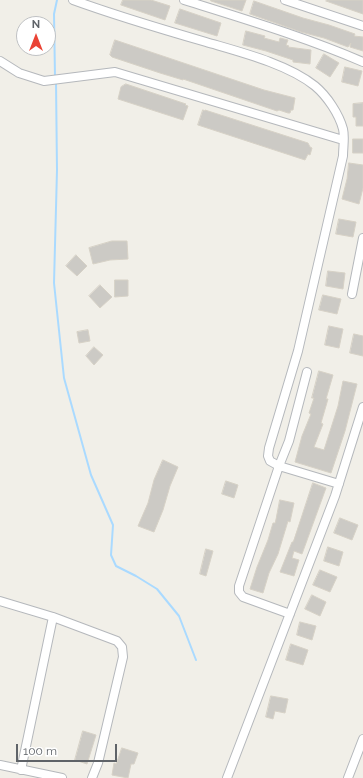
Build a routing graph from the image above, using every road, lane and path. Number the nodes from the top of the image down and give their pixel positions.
1 (73, 0) edge
2 (184, 0) edge
3 (285, 0) edge
4 (363, 26) edge
5 (0, 61) edge
6 (363, 62) edge
7 (344, 140) junction
8 (363, 238) edge
9 (352, 294) dead end
10 (307, 372) dead end
11 (363, 408) edge
12 (279, 466) junction
13 (339, 484) junction
14 (0, 601) edge
15 (290, 614) junction
16 (53, 617) junction
17 (363, 739) edge
18 (0, 765) edge
19 (21, 770) junction
20 (62, 778) edge
21 (92, 778) edge
22 (227, 778) edge
23 (348, 778) edge

1 - 7 street
2 - 6 street
3 - 4 street
5 - 7 street
7 - 12 street
8 - 9 street
10 - 12 street
11 - 13 street
12 - 13 street
12 - 15 street
13 - 15 street
14 - 16 street
15 - 22 street
16 - 19 street
16 - 21 street
17 - 23 street
18 - 19 street
19 - 20 street

